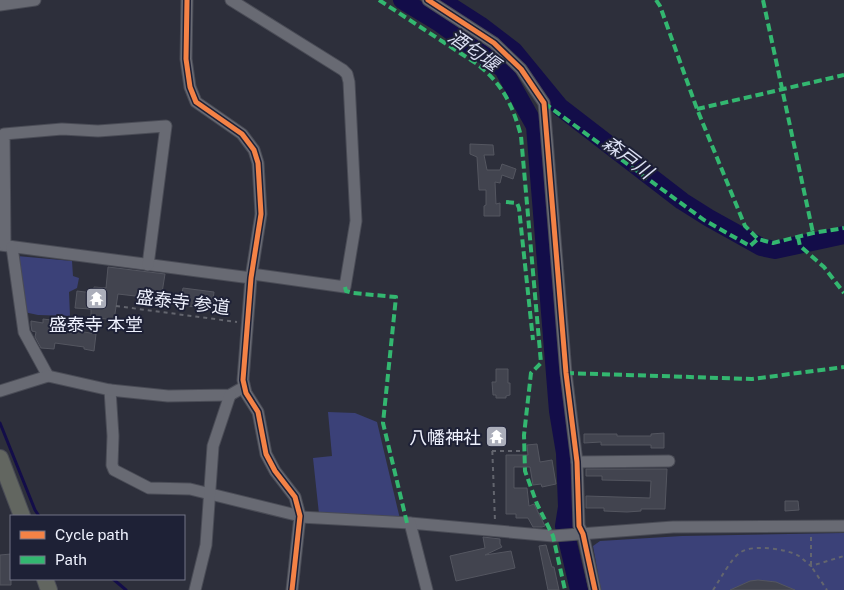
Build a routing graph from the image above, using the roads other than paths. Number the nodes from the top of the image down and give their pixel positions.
1 (34, 0) edge
2 (187, 0) edge
3 (231, 0) edge
4 (428, 0) edge
5 (0, 5) edge
6 (5, 246) edge
7 (148, 265) junction
8 (251, 276) junction
9 (48, 376) junction
10 (244, 387) junction
11 (110, 390) junction
12 (0, 391) edge
13 (230, 395) junction
14 (0, 458) edge
15 (669, 461) dead end
16 (577, 462) junction
17 (210, 493) junction
18 (22, 515) edge
19 (300, 516) junction
20 (410, 523) junction
21 (844, 526) edge
22 (584, 534) junction
23 (195, 590) edge
24 (292, 590) edge
25 (427, 590) edge
26 (595, 590) edge

1 - 5 street
2 - 8 street
3 - 8 street
4 - 16 street
6 - 7 street
6 - 7 street
6 - 9 street
7 - 8 street
8 - 10 street
9 - 11 street
9 - 12 street
10 - 13 street
10 - 19 street
11 - 13 street
11 - 17 street
13 - 17 street
14 - 18 highway
15 - 16 street
16 - 22 street
17 - 19 street
17 - 23 street
19 - 20 street
19 - 24 street
20 - 22 street
20 - 25 street
21 - 22 street
22 - 26 street

